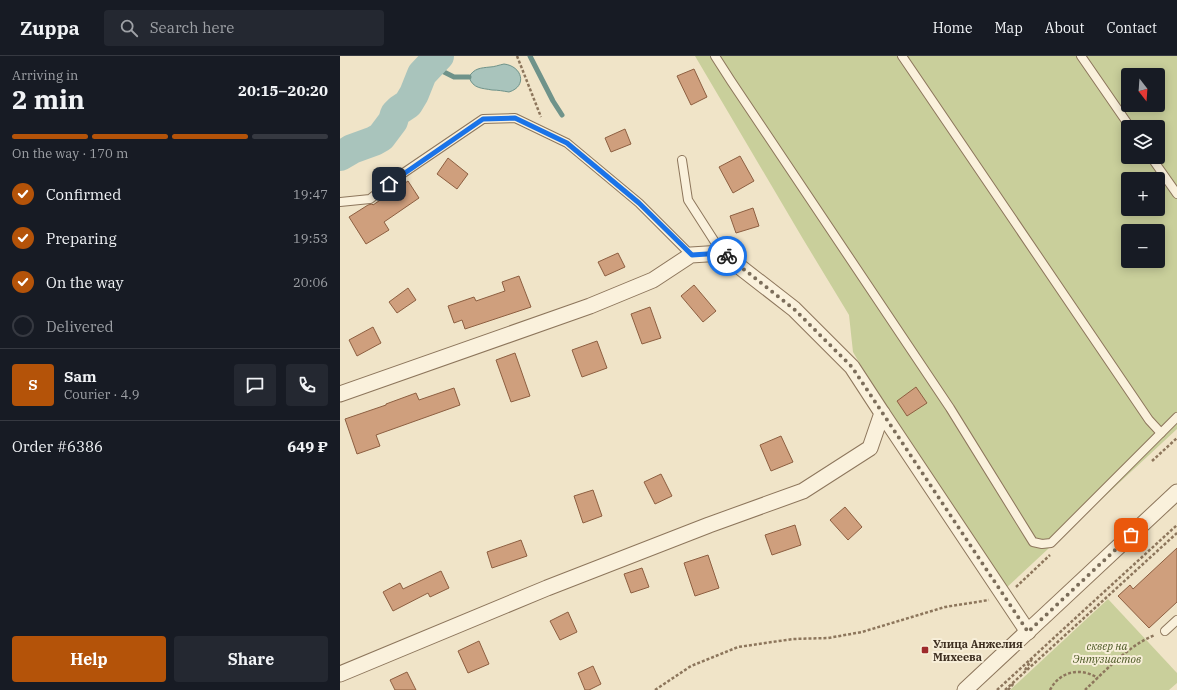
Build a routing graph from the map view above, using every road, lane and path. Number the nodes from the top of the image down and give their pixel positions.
1 (517, 56) edge
2 (715, 56) edge
3 (902, 56) edge
4 (1081, 56) edge
5 (1125, 120) edge
6 (549, 134) junction
7 (682, 160) dead end
8 (1156, 164) edge
9 (1177, 194) edge
10 (340, 202) edge
11 (722, 253) junction
12 (692, 255) junction
13 (340, 394) edge
14 (882, 413) junction
15 (1177, 417) edge
16 (1161, 433) junction
17 (1177, 492) edge
18 (1177, 525) edge
19 (1177, 533) edge
20 (1005, 597) junction
21 (1177, 620) edge
22 (1166, 631) joint
23 (1028, 632) junction
24 (1036, 654) junction
25 (340, 674) edge
26 (1021, 675) junction
27 (1098, 678) junction
28 (656, 690) edge
29 (965, 690) edge
30 (997, 690) edge
31 (1005, 690) edge
32 (1008, 690) edge
33 (1050, 690) edge
34 (1085, 690) edge

1 - 6 path
2 - 16 lane
3 - 16 lane
4 - 5 lane
6 - 10 lane
6 - 12 lane
7 - 11 lane
8 - 9 lane
11 - 12 street
11 - 14 street
12 - 13 street
14 - 20 street
14 - 25 street
15 - 16 lane
17 - 23 street
18 - 24 path
19 - 26 path
20 - 23 street
20 - 28 path
21 - 22 lane
22 - 27 path
23 - 29 street
24 - 26 path
24 - 30 path
26 - 31 path
26 - 32 path
27 - 33 path
27 - 34 path

